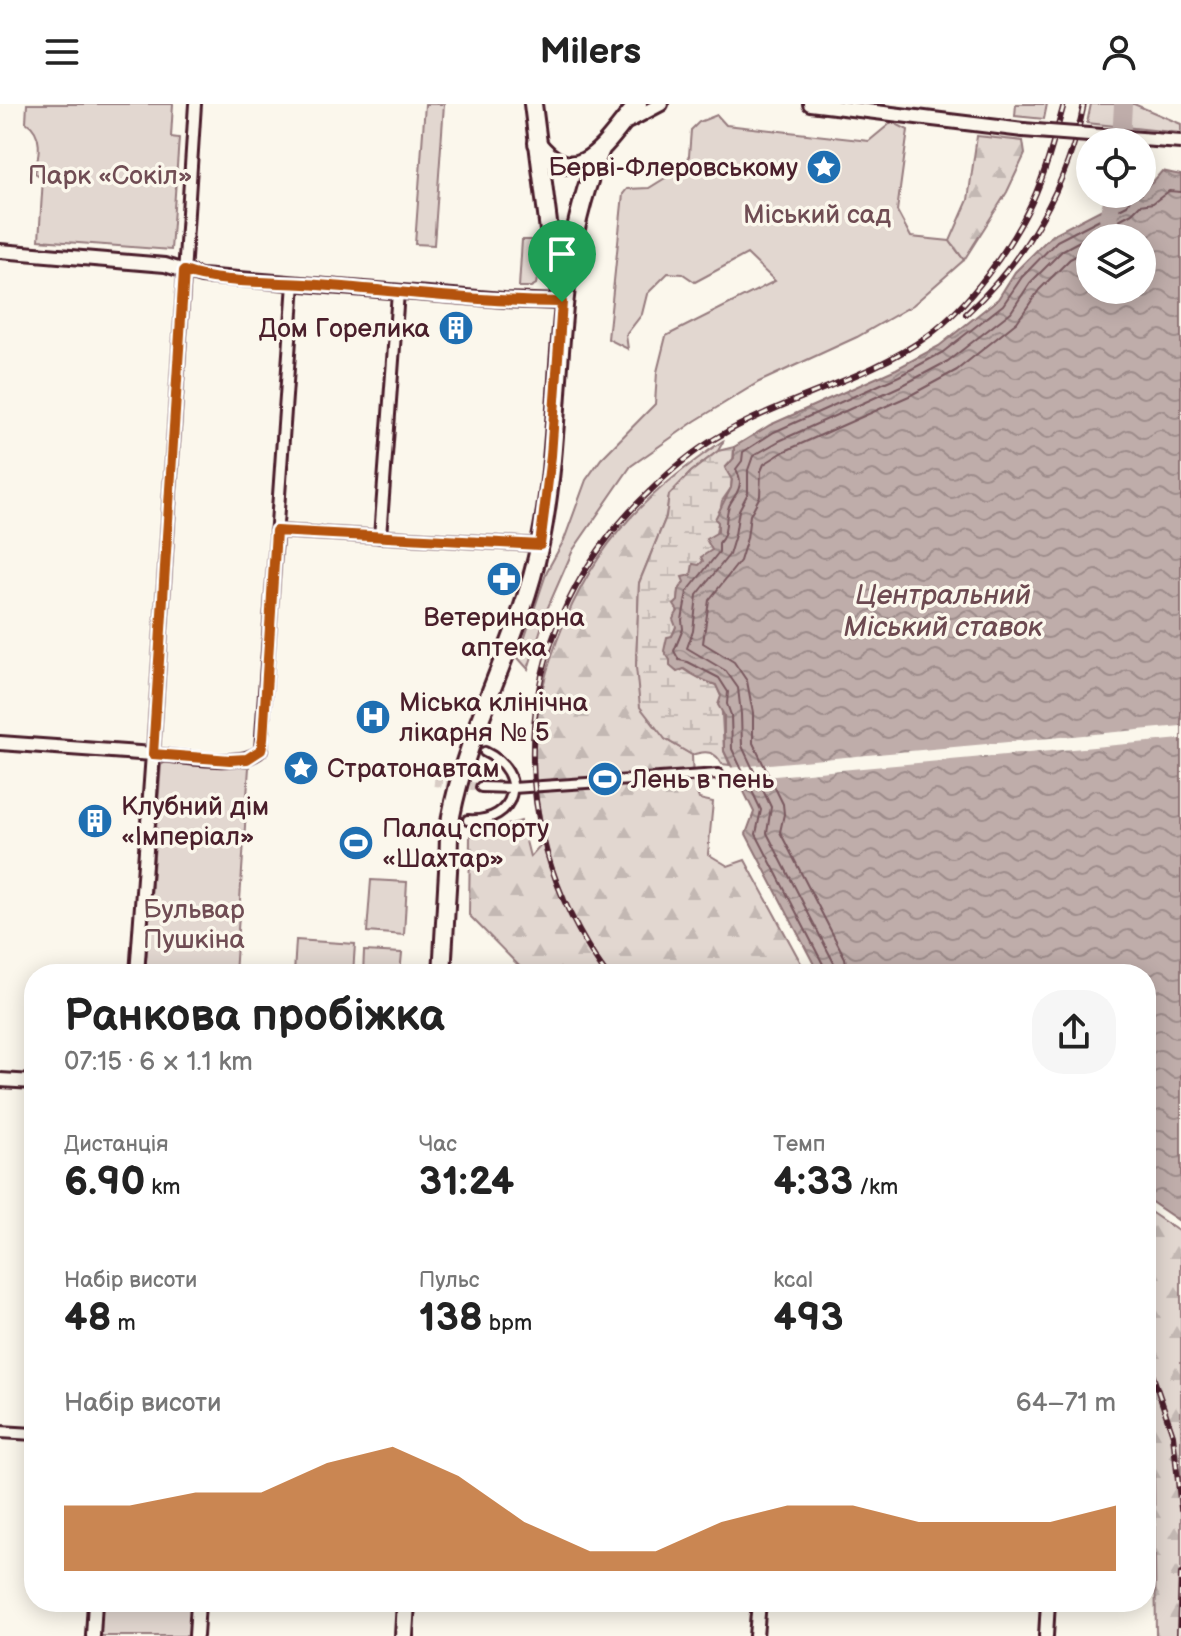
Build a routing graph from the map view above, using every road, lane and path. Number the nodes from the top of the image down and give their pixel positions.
1 (195, 104) edge
2 (533, 104) edge
3 (638, 104) edge
4 (661, 104) edge
5 (810, 104) edge
6 (614, 135) junction
7 (536, 142) junction
8 (1181, 142) edge
9 (0, 251) edge
10 (184, 271) junction
11 (294, 283) junction
12 (398, 292) junction
13 (562, 302) junction
14 (276, 531) junction
15 (380, 537) junction
16 (540, 545) junction
17 (0, 743) edge
18 (485, 752) dead end
19 (153, 754) junction
20 (718, 774) dead end
21 (481, 787) tunnel mouth
22 (513, 788) junction
23 (468, 820) dead end
24 (138, 964) edge
25 (443, 964) edge
26 (0, 1080) edge
27 (24, 1081) edge
28 (0, 1432) edge
29 (24, 1433) edge
30 (94, 1612) edge
31 (197, 1612) edge
32 (405, 1612) edge
33 (758, 1612) edge
34 (1047, 1612) edge
35 (93, 1636) edge
36 (196, 1636) edge
37 (404, 1636) edge
38 (756, 1636) edge
39 (1046, 1636) edge

1 - 10 street
2 - 7 main road
3 - 6 main road
4 - 6 street
5 - 8 street, bridge
6 - 7 main road
6 - 13 main road
7 - 13 main road
9 - 10 street
10 - 11 street
10 - 19 street
11 - 12 street
11 - 14 street
12 - 13 street
12 - 15 street
13 - 16 main road
14 - 15 street
14 - 19 street
15 - 16 street
16 - 25 main road
17 - 19 street
18 - 22 street
19 - 24 street
20 - 22 street
21 - 22 street
22 - 23 street
26 - 27 street
28 - 29 street
30 - 35 street
31 - 36 street
32 - 37 main road
33 - 38 street
34 - 39 street

